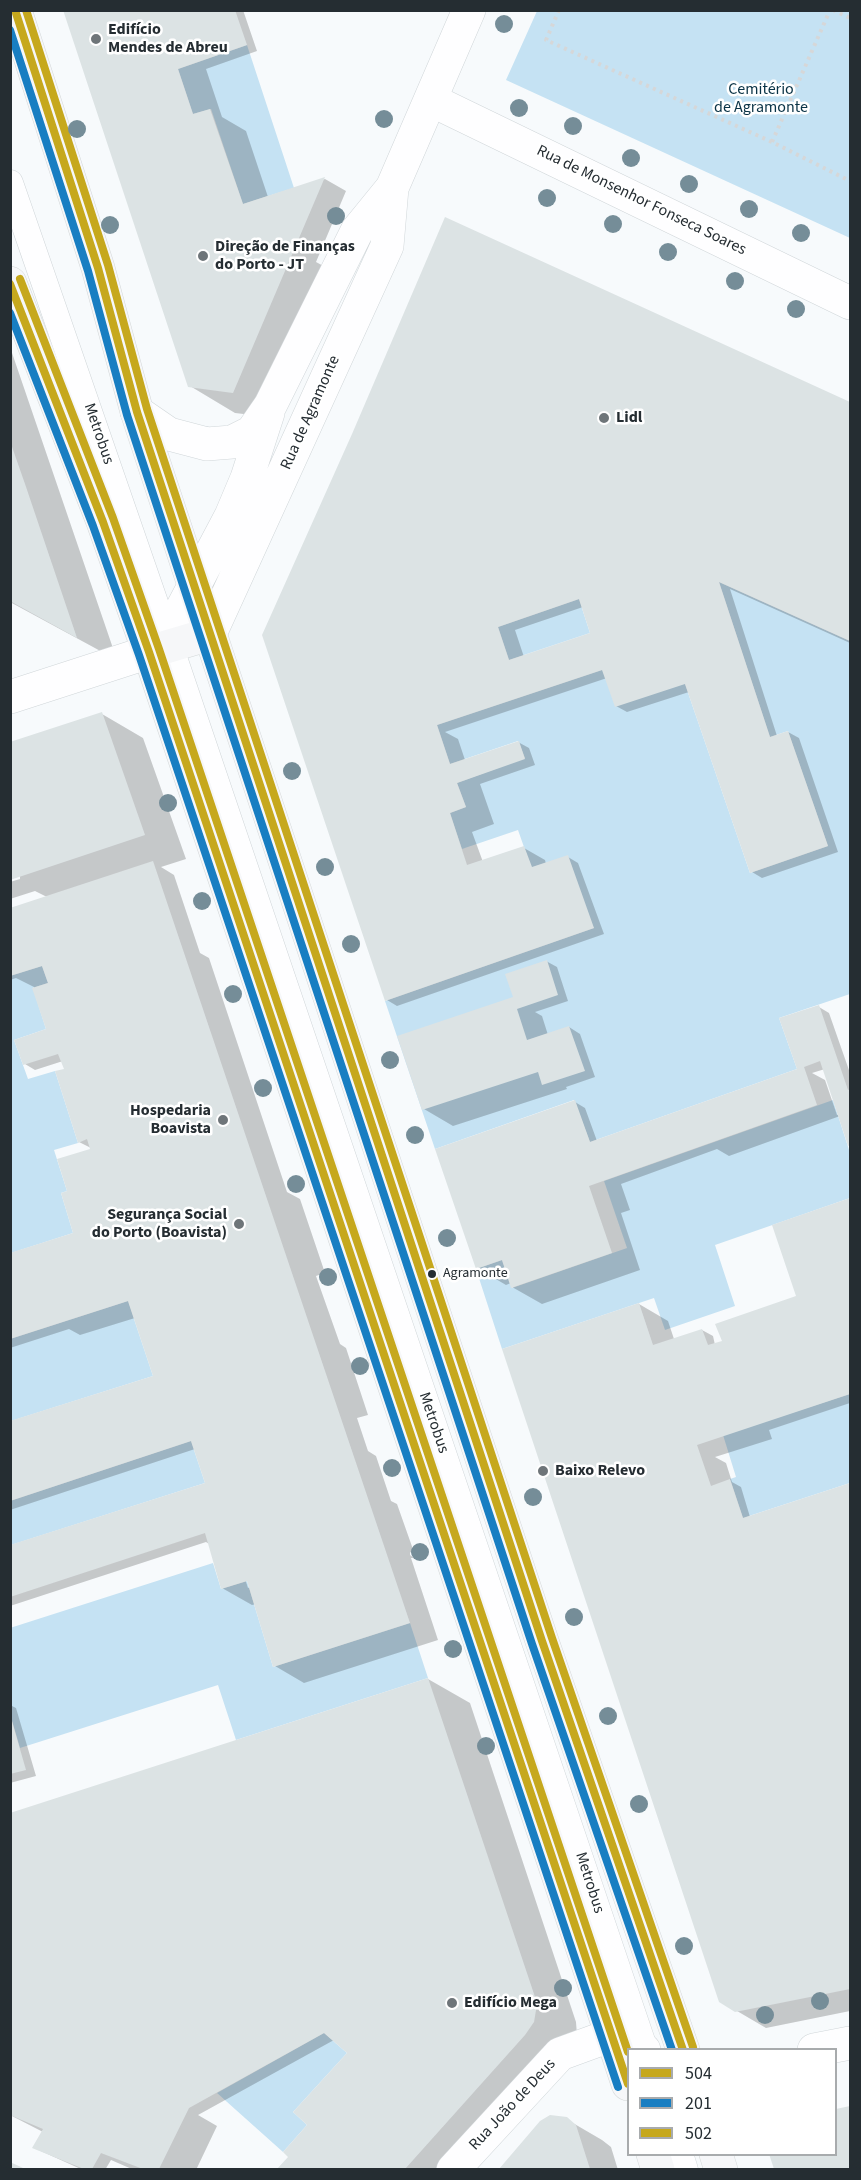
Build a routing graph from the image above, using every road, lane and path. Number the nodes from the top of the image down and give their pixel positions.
1 (15, 10) edge
2 (469, 10) edge
3 (559, 10) edge
4 (832, 10) edge
5 (850, 18) edge
6 (10, 42) edge
7 (431, 100) junction
8 (772, 142) junction
9 (850, 181) edge
10 (10, 183) edge
11 (392, 188) junction
12 (98, 268) junction
13 (10, 283) edge
14 (850, 303) edge
15 (270, 406) junction
16 (137, 412) junction
17 (195, 587) junction
18 (210, 634) junction
19 (162, 644) junction
20 (10, 697) edge
21 (612, 2035) junction
22 (850, 2043) edge
23 (643, 2048) edge
24 (645, 2048) edge
25 (683, 2048) edge
26 (820, 2048) edge
27 (627, 2081) edge
28 (453, 2169) edge

1 - 12 main road
2 - 7 street, Rua de Agramonte
3 - 8 path
4 - 5 path
4 - 8 path
6 - 12 lane
7 - 11 street, Rua de Agramonte
7 - 14 street, Rua de Monsenhor Fonseca Soares
8 - 9 path
10 - 19 lane, Metrobus
11 - 15 street, Rua de Agramonte
11 - 18 street, Rua de Agramonte
12 - 16 main road
13 - 19 main road
15 - 16 street, Rua de Agramonte
15 - 17 street, Rua de Agramonte
16 - 17 main road
17 - 18 main road
17 - 19 street, Rua de Agramonte
18 - 19 main road
18 - 25 main road
19 - 20 street
19 - 21 main road
19 - 24 lane, Metrobus
21 - 23 street
21 - 27 main road
21 - 28 street, Rua João de Deus
22 - 26 street

